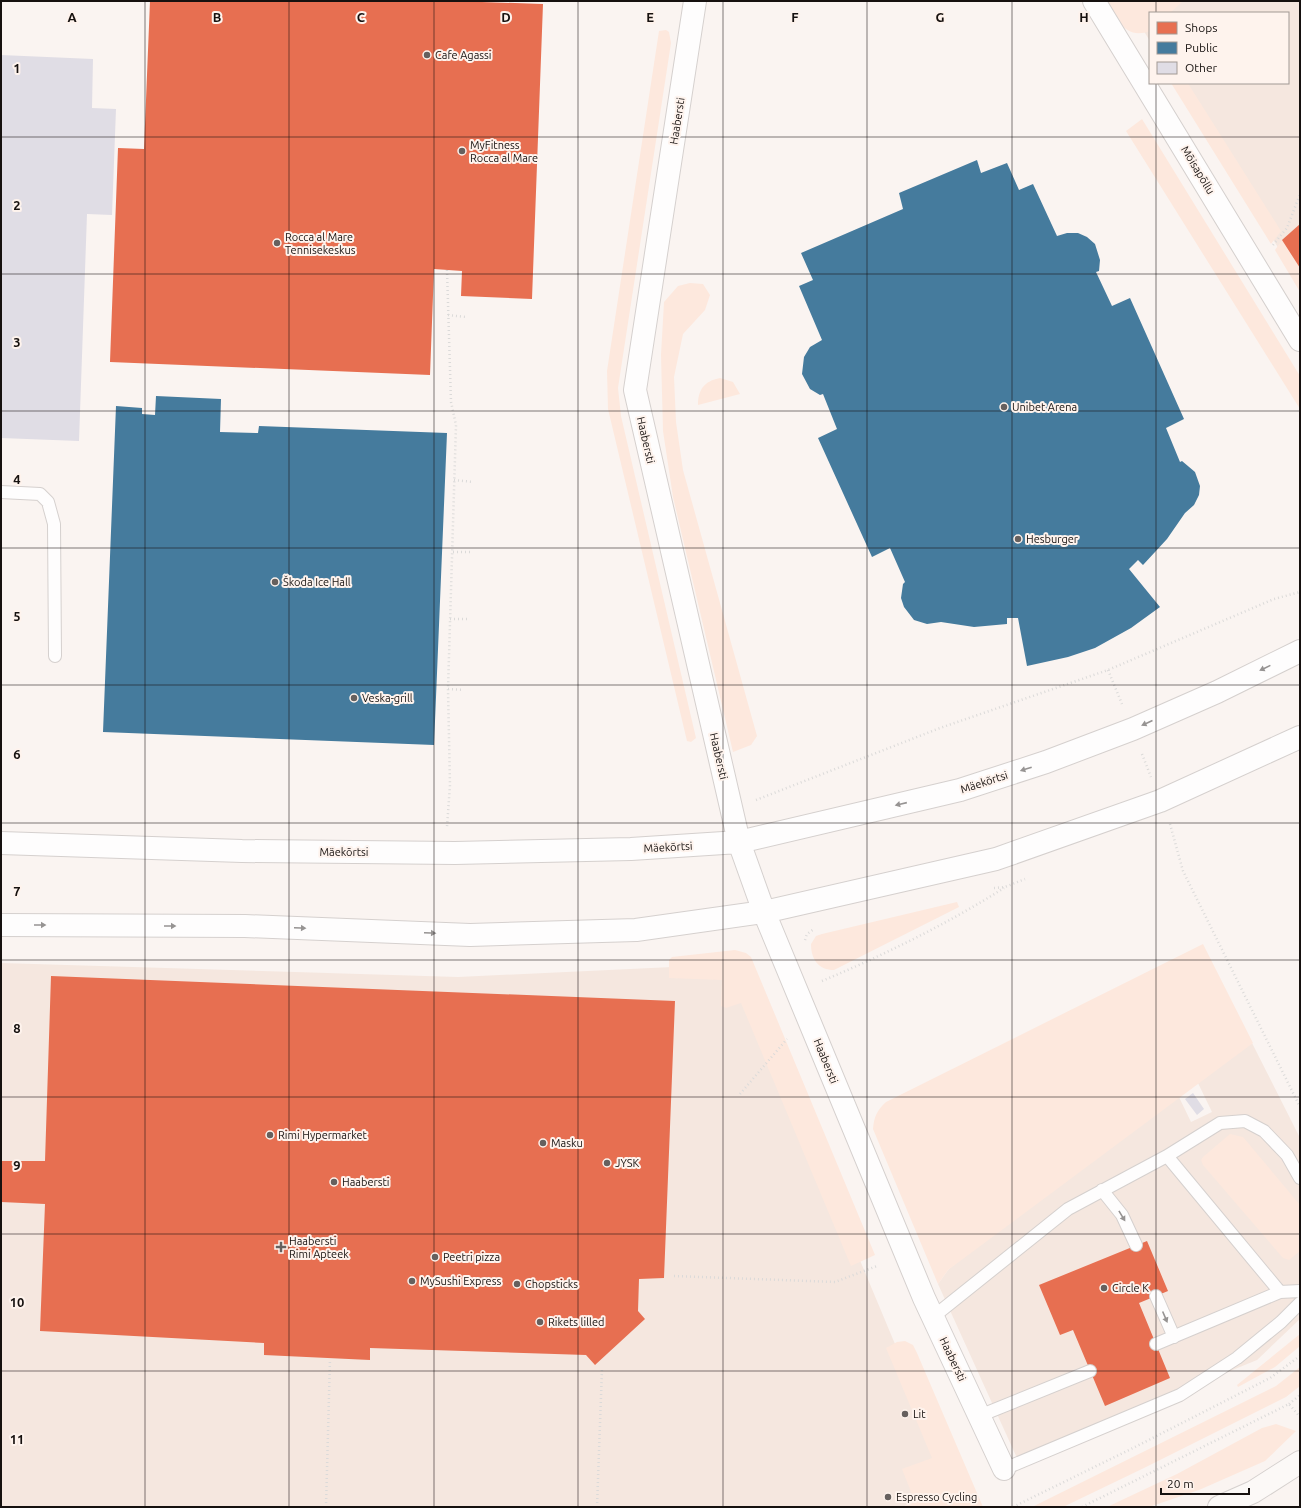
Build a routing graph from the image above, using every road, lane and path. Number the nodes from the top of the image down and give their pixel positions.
1 (695, 1) edge
2 (1094, 1) edge
3 (1300, 194) edge
4 (1268, 252) dead end
5 (447, 270) dead end
6 (448, 315) junction
7 (466, 317) dead end
8 (1300, 340) edge
9 (454, 480) junction
10 (474, 482) dead end
11 (1, 492) edge
12 (453, 552) junction
13 (471, 552) dead end
14 (1300, 592) edge
15 (450, 619) junction
16 (467, 619) dead end
17 (1300, 651) edge
18 (55, 656) dead end
19 (1108, 670) junction
20 (448, 689) junction
21 (463, 690) dead end
22 (1133, 729) junction
23 (1300, 737) edge
24 (1160, 801) junction
25 (732, 810) junction
26 (447, 834) dead end
27 (739, 842) junction
28 (1, 844) edge
29 (1006, 887) dead end
30 (764, 912) junction
31 (1, 925) edge
32 (816, 984) dead end
33 (788, 1037) dead end
34 (740, 1094) dead end
35 (1300, 1107) edge
36 (1167, 1156) junction
37 (1300, 1178) edge
38 (1102, 1190) junction
39 (1136, 1245) dead end
40 (877, 1266) dead end
41 (674, 1276) dead end
42 (1300, 1291) edge
43 (1280, 1292) junction
44 (1156, 1296) dead end
45 (1300, 1303) edge
46 (933, 1317) junction
47 (1174, 1338) junction
48 (1156, 1344) dead end
49 (1300, 1356) edge
50 (330, 1358) dead end
51 (602, 1369) dead end
52 (1090, 1371) dead end
53 (1300, 1395) edge
54 (1289, 1404) junction
55 (979, 1416) junction
56 (1300, 1417) edge
57 (1300, 1462) edge
58 (1004, 1469) joint
59 (326, 1507) edge
60 (597, 1507) edge
61 (1012, 1507) edge
62 (1082, 1507) edge
63 (1219, 1507) edge

1 - 25 street, Haabersti
2 - 8 street, Mõisapõllu
3 - 4 path
5 - 6 path
6 - 7 path
6 - 9 path
9 - 10 path
9 - 12 path
11 - 18 lane
12 - 13 path
12 - 15 path
14 - 19 path
15 - 16 path
15 - 20 path
17 -> 22 street, Mäekõrtsi
19 - 22 path
19 - 25 path
20 - 21 path
20 - 26 path
22 - 24 path
22 -> 27 street, Mäekõrtsi
23 - 24 street
24 - 30 street
24 - 35 path
25 - 27 street, Haabersti
27 - 28 street, Mäekõrtsi
27 - 30 street, Haabersti
29 - 32 path
31 -> 30 street
30 - 46 street, Haabersti
33 - 34 path
36 - 37 lane
36 - 38 lane
36 - 43 lane
38 -> 39 lane
38 - 46 lane
40 - 41 path
42 - 43 lane
43 - 47 lane
44 -> 47 lane
45 - 58 lane
46 - 55 street, Haabersti
47 - 48 lane
49 - 61 path
50 - 59 path
51 - 60 path
52 - 55 lane
53 - 54 path
54 - 56 path
54 - 62 path
55 - 58 street, Haabersti
57 - 63 main road

